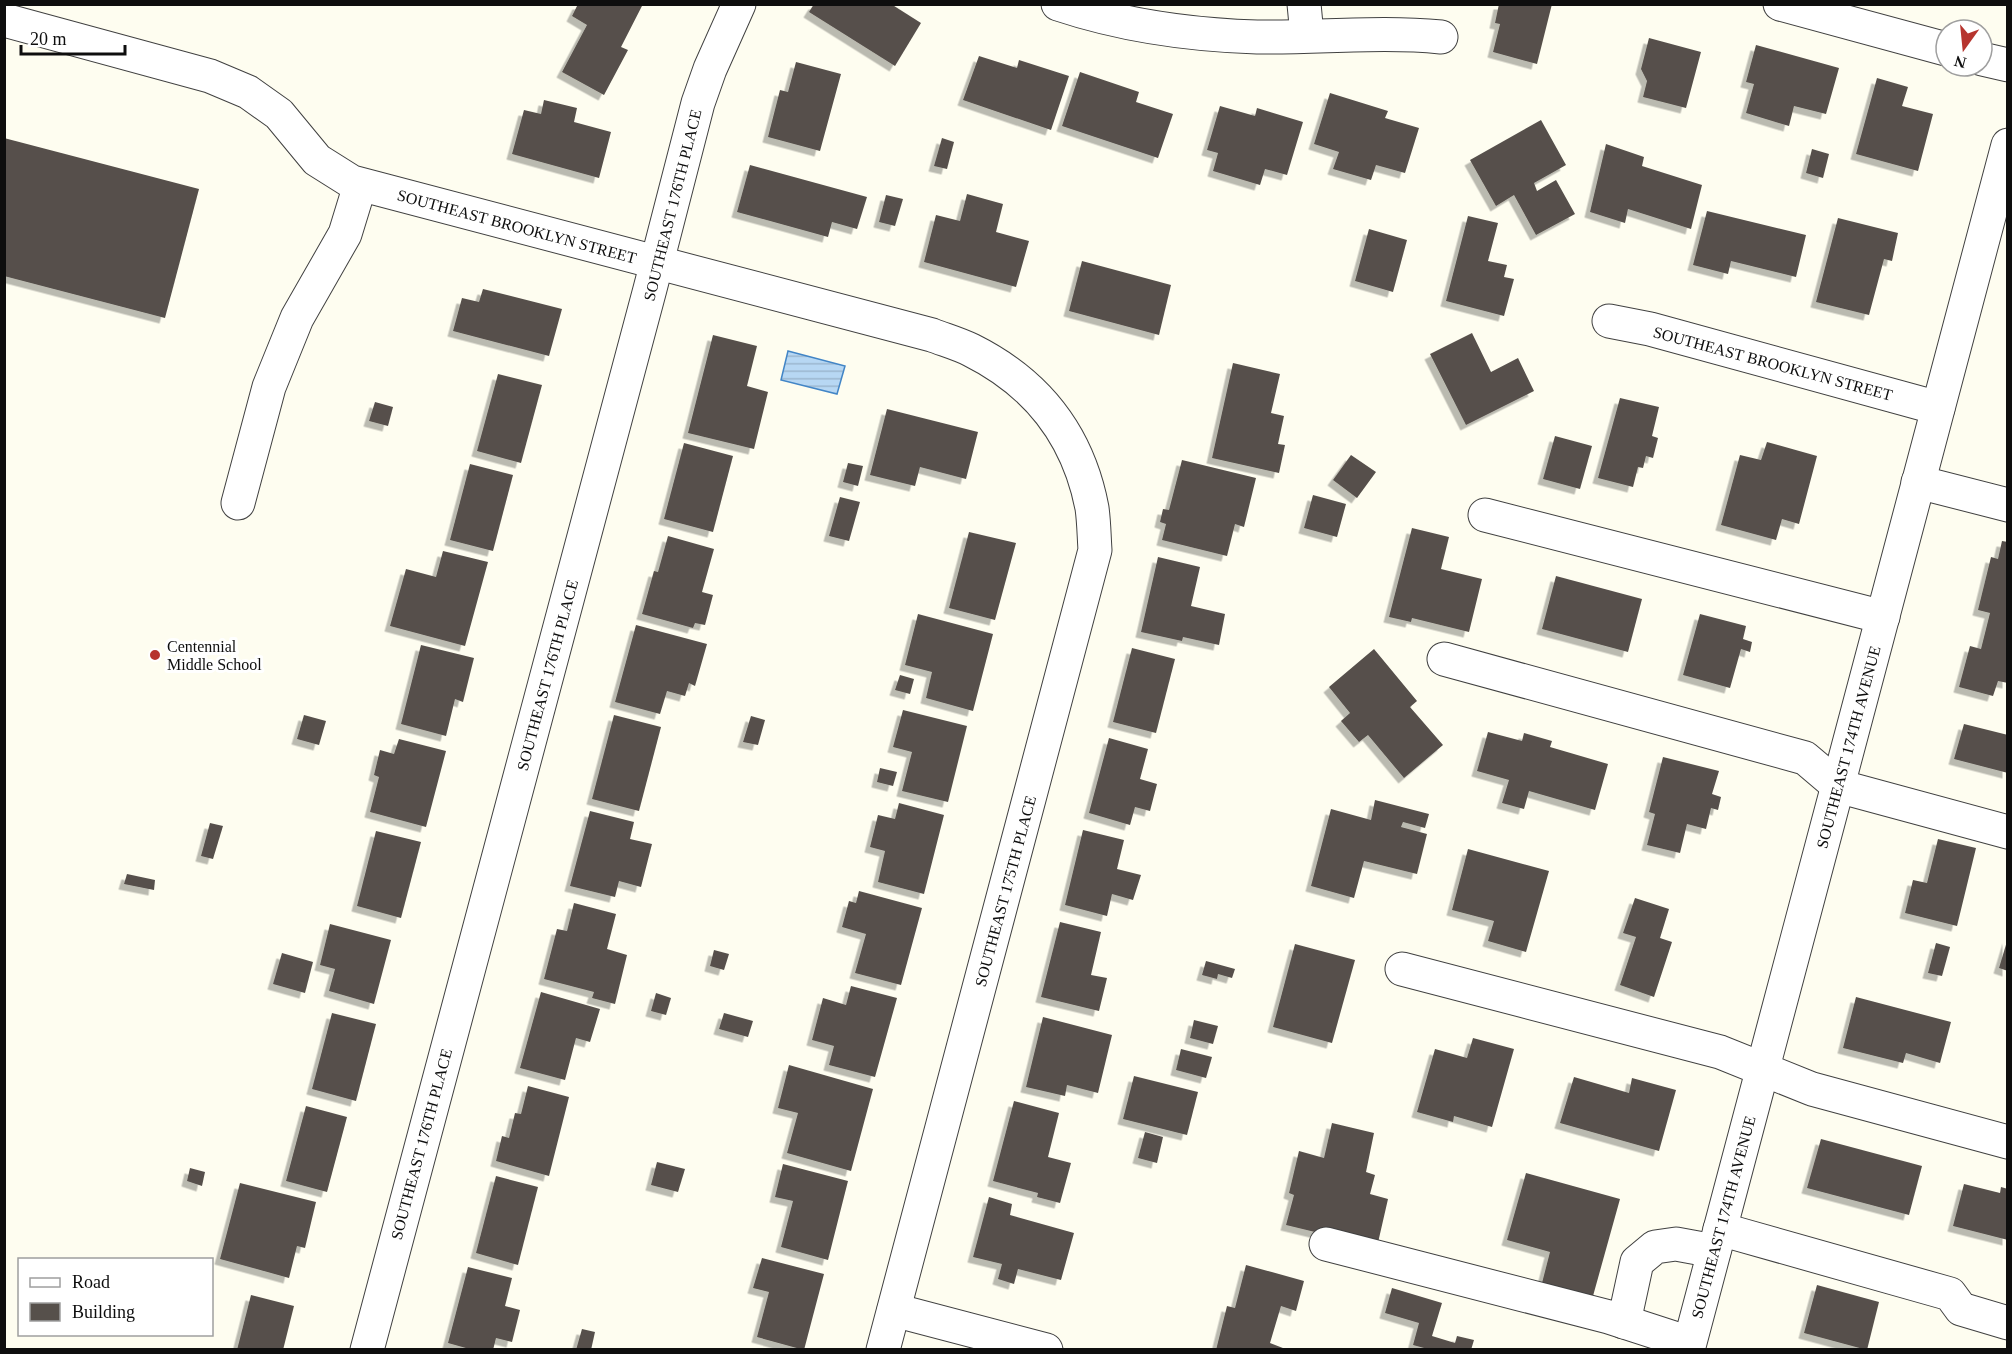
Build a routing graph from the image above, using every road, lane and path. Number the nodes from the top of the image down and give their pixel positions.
1 (739, 4) edge
2 (1058, 4) edge
3 (1780, 4) edge
4 (4, 20) edge
5 (1305, 20) edge
6 (1441, 37) dead end
7 (1934, 46) edge
8 (2007, 145) edge
9 (360, 185) junction
10 (2001, 191) edge
11 (657, 262) junction
12 (1609, 321) dead end
13 (1938, 408) junction
14 (1066, 434) joint
15 (1918, 482) junction
16 (238, 503) dead end
17 (2007, 505) edge
18 (1485, 515) dead end
19 (1883, 617) junction
20 (1444, 659) dead end
21 (1838, 786) junction
22 (2007, 832) edge
23 (1402, 969) dead end
24 (1763, 1069) junction
25 (2007, 1142) edge
26 (1717, 1240) junction
27 (1326, 1244) dead end
28 (894, 1310) junction
29 (1624, 1322) junction
30 (2007, 1323) edge
31 (1688, 1346) edge
32 (367, 1350) edge
33 (883, 1350) edge
34 (1046, 1350) edge

1 - 11 street, SOUTHEAST 176TH PLACE
2 - 5 street
3 - 7 street
4 - 9 street, SOUTHEAST BROOKLYN STREET
5 - 6 street
8 - 10 street, SOUTHEAST 174TH AVENUE
9 - 11 street, SOUTHEAST BROOKLYN STREET
9 - 16 street
10 - 13 street, SOUTHEAST 174TH AVENUE
11 - 14 street, SOUTHEAST BROOKLYN STREET
11 - 32 street, SOUTHEAST 176TH PLACE
12 - 13 street, SOUTHEAST BROOKLYN STREET
13 - 15 street, SOUTHEAST 174TH AVENUE
14 - 28 street, SOUTHEAST 175TH PLACE
15 - 17 street
15 - 19 street, SOUTHEAST 174TH AVENUE
18 - 19 street
19 - 21 street, SOUTHEAST 174TH AVENUE
20 - 21 street
21 - 22 street
21 - 24 street, SOUTHEAST 174TH AVENUE
23 - 24 street
24 - 25 street
24 - 26 street, SOUTHEAST 174TH AVENUE
26 - 29 street
26 - 30 street
26 - 31 street, SOUTHEAST 174TH AVENUE
27 - 29 street
28 - 33 street, SOUTHEAST 175TH PLACE
28 - 34 street
29 - 31 street

